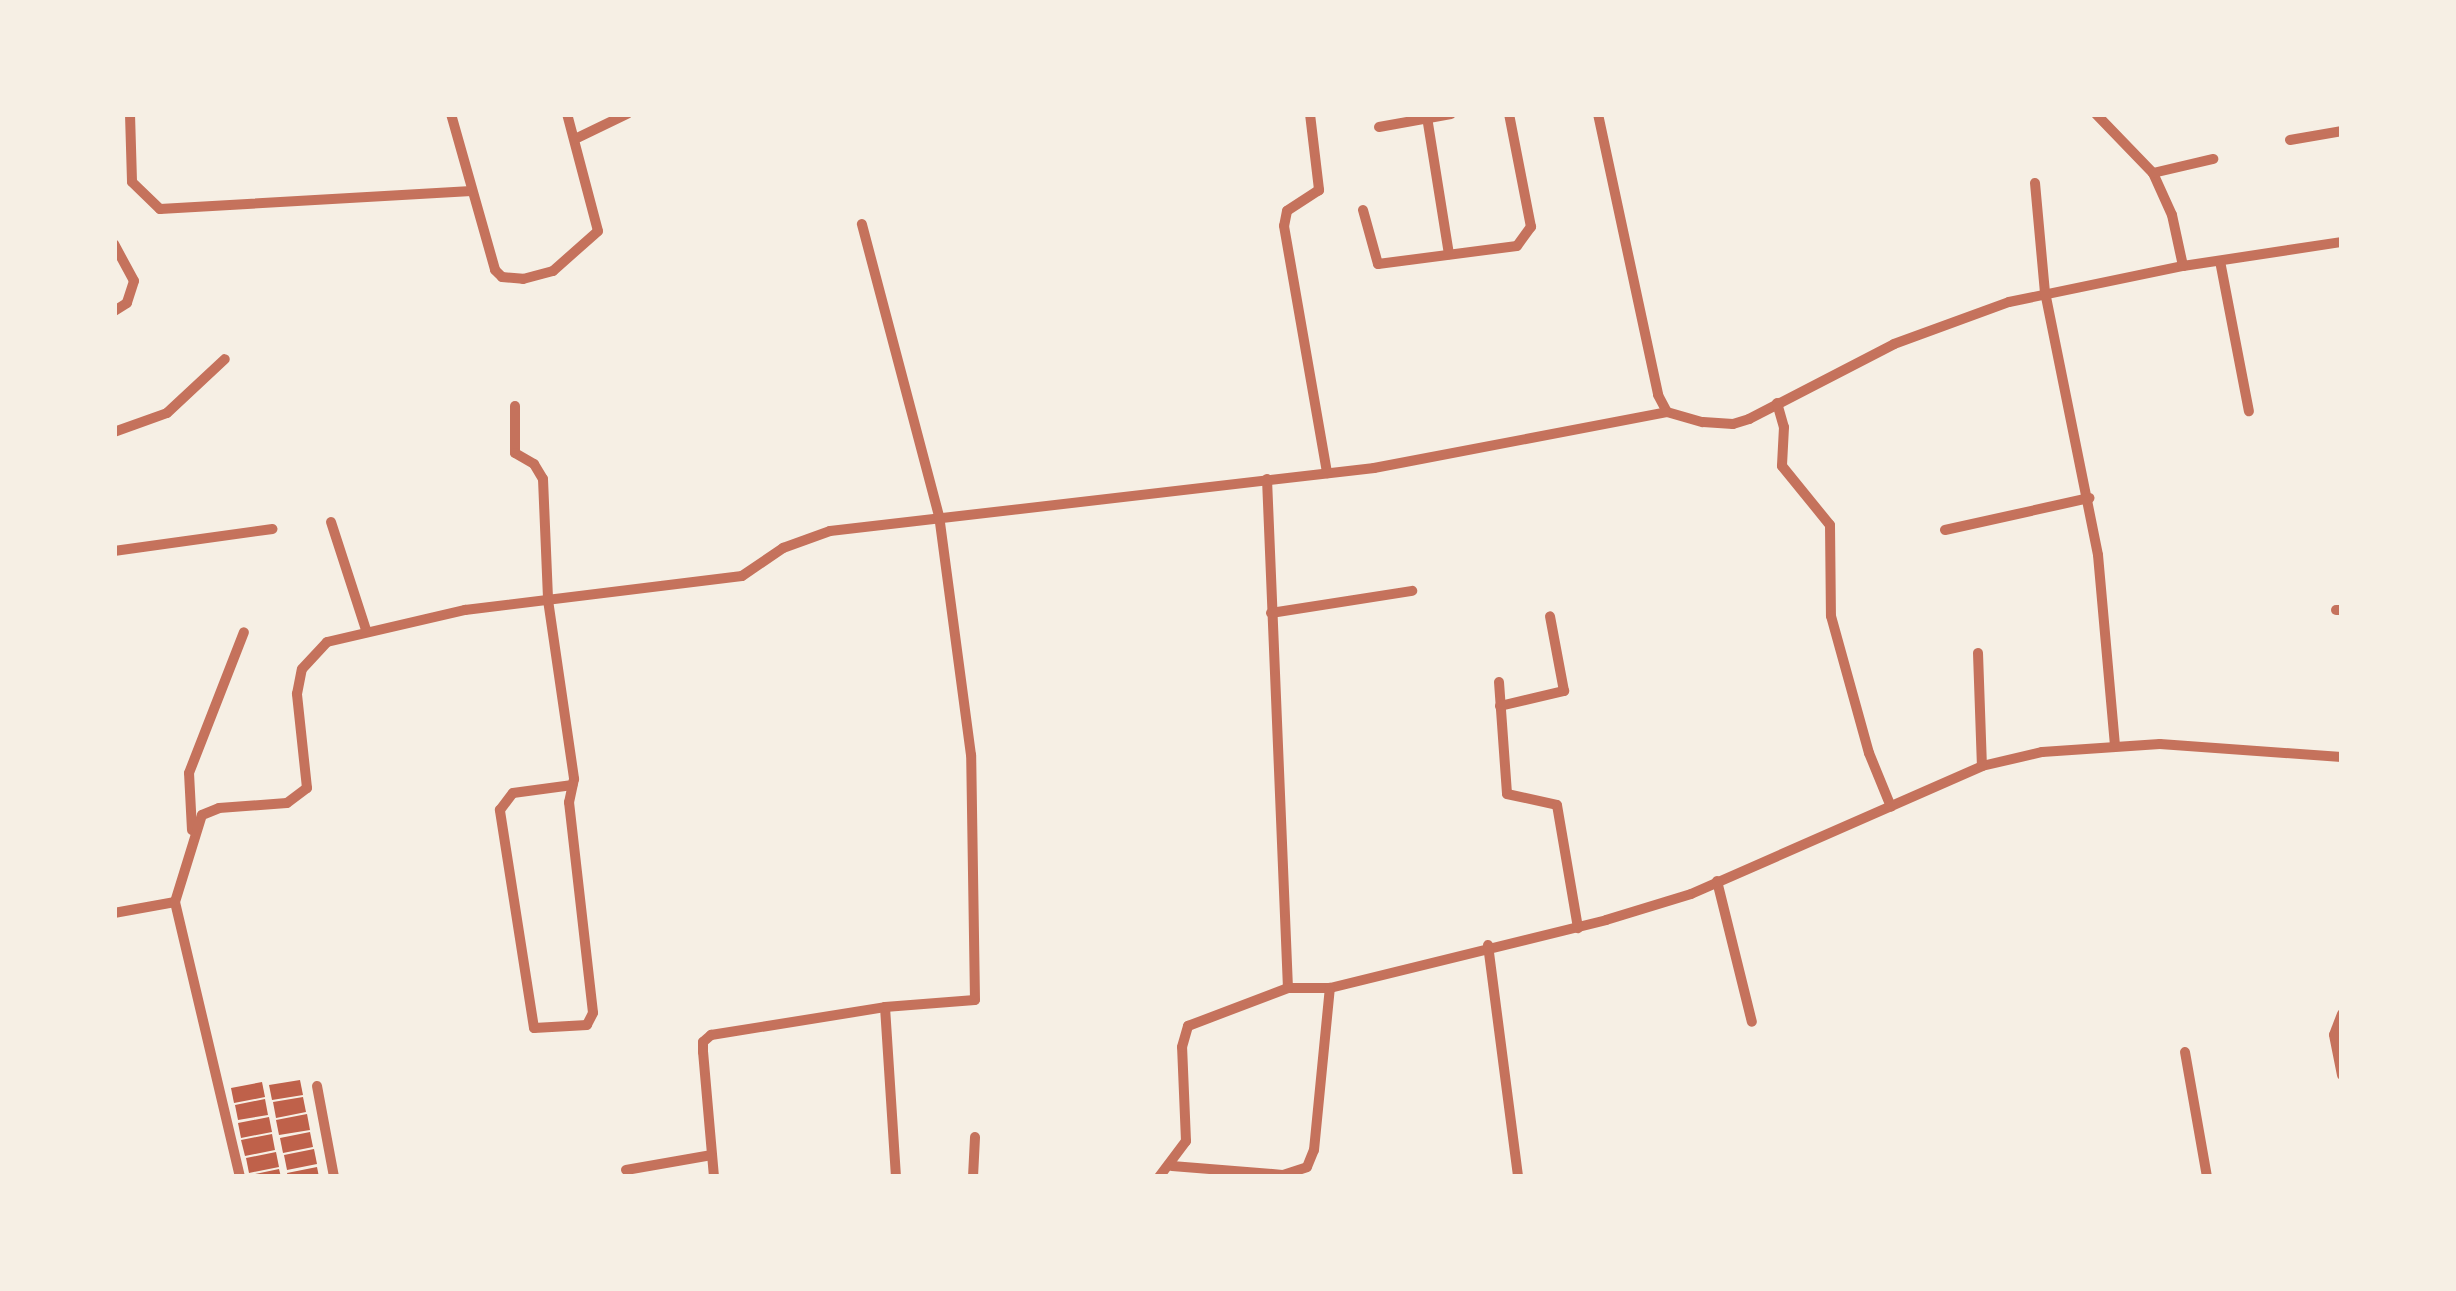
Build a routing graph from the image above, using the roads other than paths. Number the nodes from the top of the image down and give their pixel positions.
1 (130, 114) edge
2 (451, 114) edge
3 (567, 114) edge
4 (627, 114) edge
5 (1310, 114) edge
6 (1451, 114) edge
7 (1509, 114) edge
8 (1598, 114) edge
9 (2096, 114) edge
10 (1426, 117) junction
11 (613, 118) edge
12 (1379, 127) dead end
13 (2342, 131) edge
14 (574, 139) junction
15 (2290, 140) dead end
16 (2212, 158) dead end
17 (127, 162) junction
18 (114, 170) edge
19 (2153, 173) junction
20 (2035, 183) dead end
21 (471, 191) junction
22 (1363, 210) dead end
23 (862, 224) dead end
24 (2342, 242) edge
25 (114, 244) edge
26 (1449, 254) junction
27 (2220, 261) junction
28 (2183, 266) junction
29 (2045, 292) junction
30 (114, 311) edge
31 (225, 358) dead end
32 (1777, 403) junction
33 (515, 406) dead end
34 (2249, 411) dead end
35 (1667, 412) junction
36 (114, 432) edge
37 (1327, 473) junction
38 (1267, 479) junction
39 (2089, 498) junction
40 (939, 515) junction
41 (331, 522) dead end
42 (272, 529) dead end
43 (1945, 530) dead end
44 (114, 551) edge
45 (1412, 591) dead end
46 (548, 600) junction
47 (1271, 613) junction
48 (1550, 616) dead end
49 (366, 630) junction
50 (244, 632) dead end
51 (1978, 653) dead end
52 (1499, 682) dead end
53 (1500, 706) junction
54 (2115, 745) junction
55 (2342, 757) edge
56 (1982, 766) junction
57 (572, 785) junction
58 (1891, 807) junction
59 (192, 833) junction
60 (1717, 881) junction
61 (175, 902) junction
62 (114, 914) edge
63 (1578, 928) junction
64 (1487, 945) junction
65 (1288, 988) junction
66 (1330, 988) junction
67 (885, 1007) junction
68 (2342, 1014) edge
69 (1752, 1022) dead end
70 (2185, 1052) dead end
71 (2342, 1075) edge
72 (317, 1086) dead end
73 (975, 1137) dead end
74 (712, 1155) junction
75 (1172, 1166) junction
76 (626, 1170) dead end
77 (1272, 1174) edge
78 (240, 1175) edge
79 (226, 1177) edge
80 (334, 1177) edge
81 (714, 1177) edge
82 (896, 1177) edge
83 (974, 1177) edge
84 (1159, 1177) edge
85 (1518, 1177) edge
86 (2207, 1177) edge

1 - 17 street
2 - 21 street
3 - 14 street
4 - 11 street
5 - 37 street
6 - 10 street
7 - 26 street
8 - 35 street
9 - 19 street
10 - 12 street
10 - 26 street
11 - 14 street
13 - 15 street
14 - 21 street
16 - 19 street
17 - 18 street
17 - 21 street
19 - 28 street
20 - 29 street
22 - 26 street
23 - 40 street
24 - 27 street
25 - 30 street
27 - 28 street
27 - 34 street
28 - 29 street
29 - 32 street
29 - 39 street
31 - 36 street
32 - 35 street
32 - 58 street
33 - 46 street
35 - 37 street
37 - 38 street
38 - 40 street
38 - 47 street
39 - 43 street
39 - 54 street
40 - 46 street
40 - 67 street
41 - 49 street
42 - 44 street
45 - 47 street
46 - 49 street
46 - 57 street
47 - 65 street
48 - 53 street
49 - 59 street
50 - 59 street
51 - 56 street
52 - 53 street
53 - 63 street
54 - 55 street
54 - 56 street
56 - 58 street
57 - 57 street
58 - 60 street
59 - 61 street
60 - 63 street
60 - 69 street
61 - 62 street
61 - 78 street
63 - 64 street
64 - 66 street
64 - 85 street
65 - 66 street
65 - 75 street
66 - 77 street
67 - 74 street
67 - 82 street
68 - 71 street
70 - 86 street
72 - 80 street
73 - 83 street
74 - 76 street
74 - 81 street
75 - 77 street
75 - 84 street
78 - 79 street

